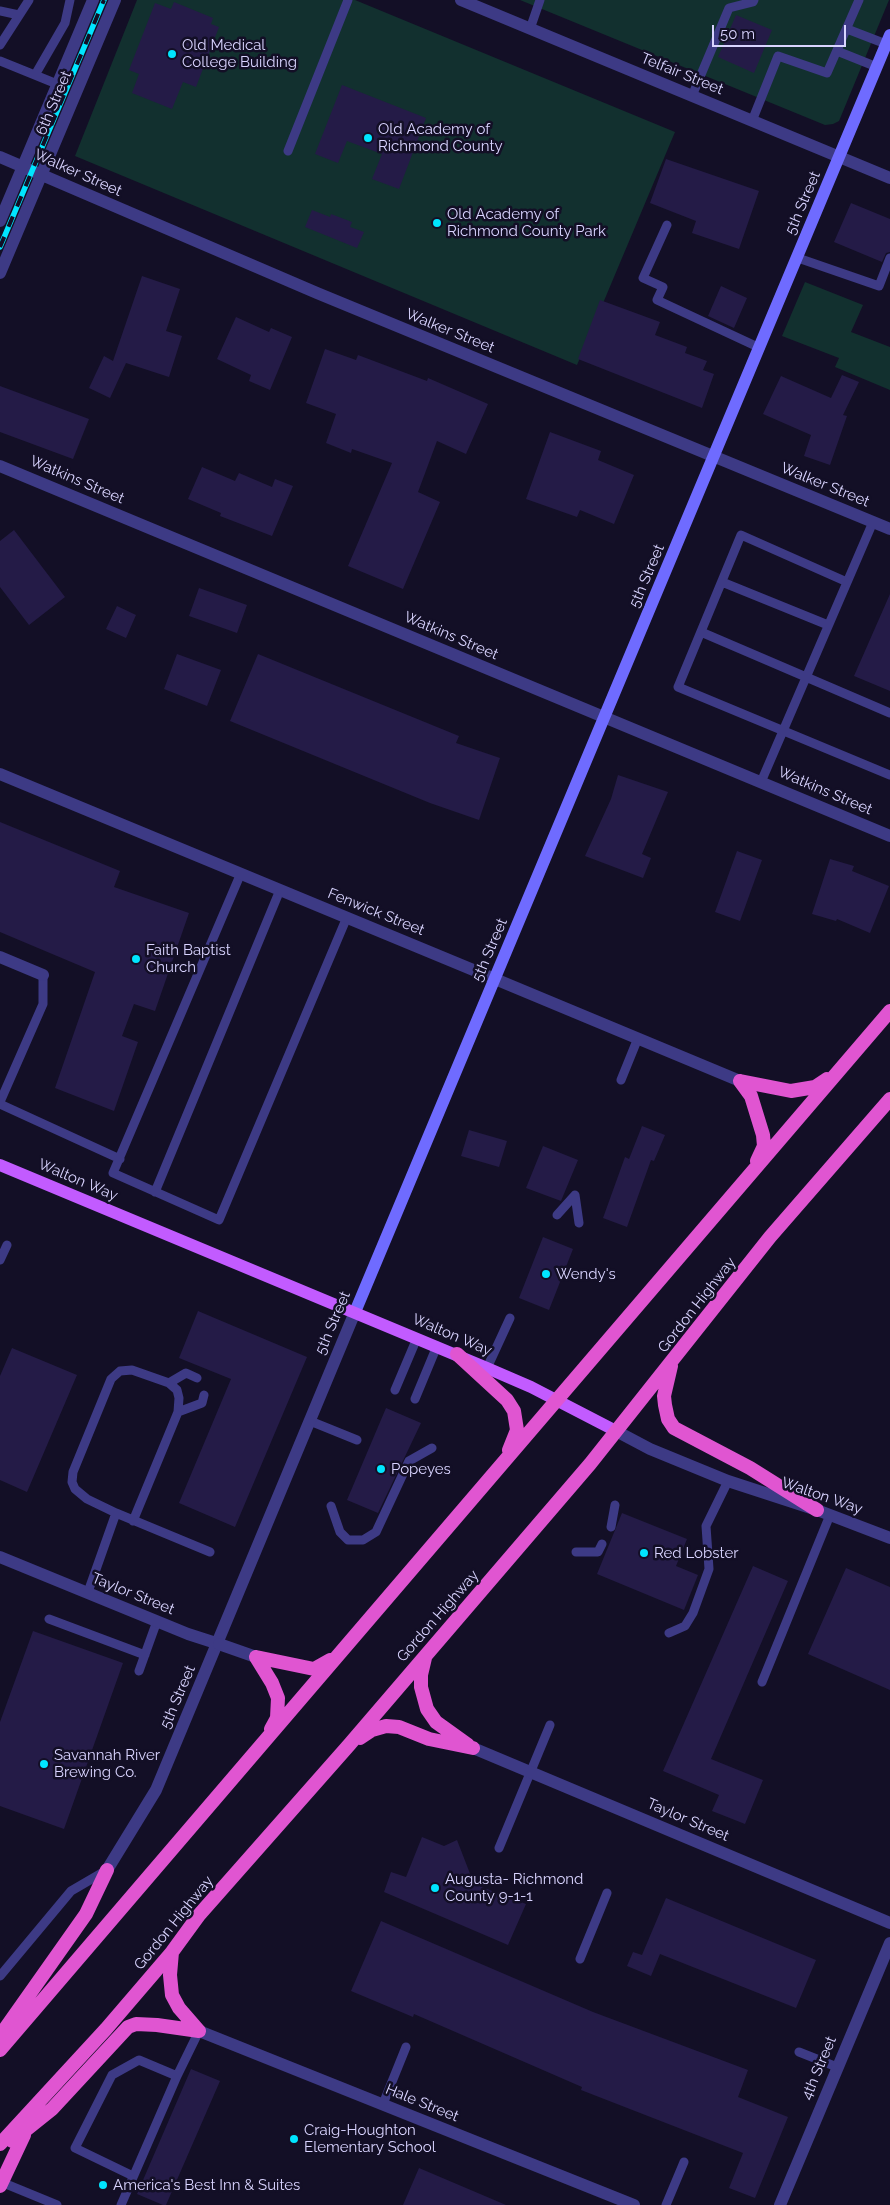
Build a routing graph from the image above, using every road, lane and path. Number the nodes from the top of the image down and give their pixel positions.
1 (29, 0) edge
2 (70, 0) edge
3 (93, 0) edge
4 (115, 0) edge
5 (348, 0) edge
6 (461, 0) edge
7 (540, 0) edge
8 (754, 0) edge
9 (859, 0) edge
10 (0, 11) edge
11 (19, 15) junction
12 (530, 29) junction
13 (847, 29) junction
14 (888, 39) edge
15 (0, 45) edge
16 (837, 51) junction
17 (0, 61) edge
18 (877, 67) junction
19 (35, 75) junction
20 (57, 84) junction
21 (692, 96) junction
22 (752, 121) junction
23 (288, 151) dead end
24 (0, 157) edge
25 (840, 158) junction
26 (23, 166) junction
27 (41, 174) junction
28 (890, 178) edge
29 (0, 221) edge
30 (667, 224) dead end
31 (798, 258) junction
32 (890, 258) edge
33 (0, 274) edge
34 (760, 348) junction
35 (714, 457) junction
36 (0, 466) edge
37 (872, 522) junction
38 (890, 529) edge
39 (722, 582) junction
40 (847, 582) junction
41 (828, 625) junction
42 (701, 632) junction
43 (806, 678) junction
44 (890, 714) edge
45 (605, 717) junction
46 (783, 731) junction
47 (0, 774) edge
48 (890, 775) edge
49 (761, 782) junction
50 (890, 836) edge
51 (240, 874) junction
52 (280, 890) junction
53 (347, 917) junction
54 (0, 957) edge
55 (43, 975) joint
56 (495, 979) junction
57 (890, 1010) edge
58 (638, 1038) junction
59 (839, 1071) junction
60 (622, 1080) dead end
61 (740, 1081) junction
62 (890, 1099) edge
63 (0, 1103) edge
64 (120, 1159) junction
65 (0, 1164) edge
66 (751, 1174) junction
67 (155, 1192) junction
68 (557, 1215) dead end
69 (579, 1222) dead end
70 (7, 1244) dead end
71 (0, 1260) edge
72 (355, 1312) junction
73 (510, 1318) dead end
74 (417, 1338) junction
75 (438, 1346) junction
76 (457, 1354) junction
77 (672, 1364) junction
78 (487, 1368) junction
79 (197, 1378) dead end
80 (169, 1383) junction
81 (395, 1390) dead end
82 (204, 1395) dead end
83 (415, 1398) dead end
84 (557, 1400) junction
85 (178, 1412) junction
86 (310, 1421) junction
87 (616, 1431) junction
88 (357, 1440) dead end
89 (432, 1448) dead end
90 (497, 1471) junction
91 (728, 1481) junction
92 (615, 1504) dead end
93 (331, 1506) dead end
94 (817, 1510) junction
95 (116, 1514) junction
96 (830, 1515) junction
97 (134, 1521) junction
98 (611, 1527) dead end
99 (890, 1538) edge
100 (602, 1544) dead end
101 (210, 1552) dead end
102 (576, 1552) dead end
103 (0, 1557) edge
104 (88, 1592) junction
105 (49, 1620) dead end
106 (157, 1621) junction
107 (669, 1633) dead end
108 (219, 1644) junction
109 (347, 1647) junction
110 (145, 1655) junction
111 (425, 1656) junction
112 (256, 1657) junction
113 (139, 1671) dead end
114 (762, 1682) dead end
115 (550, 1725) dead end
116 (262, 1745) junction
117 (349, 1746) junction
118 (473, 1748) junction
119 (530, 1772) junction
120 (499, 1848) dead end
121 (107, 1870) junction
122 (607, 1893) dead end
123 (890, 1922) edge
124 (890, 1943) edge
125 (172, 1952) junction
126 (580, 1959) dead end
127 (0, 1976) edge
128 (199, 2031) junction
129 (0, 2036) edge
130 (406, 2047) dead end
131 (0, 2050) edge
132 (799, 2052) dead end
133 (837, 2067) junction
134 (177, 2076) junction
135 (41, 2099) junction
136 (383, 2104) junction
137 (27, 2130) junction
138 (0, 2144) edge
139 (0, 2151) edge
140 (684, 2162) dead end
141 (133, 2176) junction
142 (1, 2184) edge
143 (57, 2205) edge
144 (121, 2205) edge
145 (634, 2205) edge
146 (666, 2205) edge
147 (780, 2205) edge

1 - 11 lane
2 - 19 lane
3 - 20 street, 6th Street
4 - 27 street, 6th Street
5 - 23 lane
6 - 12 street, Telfair Street
7 - 12 lane
8 - 21 lane
9 - 13 lane
10 - 11 lane
11 - 15 lane
12 - 21 street, Telfair Street
13 - 14 lane
13 - 16 lane
14 - 18 main road, 5th Street
16 - 18 lane
16 - 22 lane
17 - 19 lane
18 - 25 main road, 5th Street
19 - 20 lane
20 - 26 street, 6th Street
21 - 22 street, Telfair Street
22 - 25 street, Telfair Street
24 - 26 street, Walker Street
25 - 28 street, Telfair Street
25 - 31 main road, 5th Street
26 - 27 street, Walker Street
26 - 29 street, 6th Street
27 - 33 street, 6th Street
27 - 35 street, Walker Street
30 - 34 lane
31 - 32 lane
31 - 34 main road, 5th Street
34 - 35 main road, 5th Street
35 - 37 street, Walker Street
35 - 45 main road, 5th Street
36 - 45 street, Watkins Street
37 - 38 street, Walker Street
37 - 40 lane
39 - 40 lane
39 - 41 lane
39 - 42 lane
40 - 41 lane
41 - 43 lane
42 - 43 lane
42 - 46 lane
43 - 44 lane
43 - 46 lane
45 - 49 street, Watkins Street
45 - 56 main road, 5th Street
46 - 48 lane
46 - 49 lane
47 - 51 street, Fenwick Street
49 - 50 street, Watkins Street
51 - 52 street, Fenwick Street
51 - 64 lane
52 - 53 street, Fenwick Street
52 - 67 lane
53 - 56 street, Fenwick Street
53 - 67 lane
54 - 55 street
55 - 63 lane
56 - 58 street, Fenwick Street
56 - 72 main road, 5th Street
57 - 59 highway
58 - 60 lane
58 - 61 street, Fenwick Street
59 - 61 highway
59 - 66 highway
61 - 66 highway
62 - 77 highway, Gordon Highway
63 - 64 lane
64 - 67 lane
65 - 72 main road, Walton Way
66 - 84 highway
68 - 69 lane
70 - 71 lane
72 - 74 main road, Walton Way
72 - 86 street, 5th Street
73 - 78 lane
74 - 75 main road, Walton Way
74 - 81 lane
75 - 76 main road, Walton Way
75 - 83 lane
76 - 78 main road, Walton Way
76 - 90 highway
77 - 87 highway, Gordon Highway
77 - 94 highway
78 - 84 main road, Walton Way
79 - 80 lane
80 - 85 lane
80 - 95 lane
82 - 85 lane
84 - 87 main road, Walton Way
84 - 90 highway
85 - 97 lane
86 - 88 lane
86 - 108 street, 5th Street
87 - 91 street, Walton Way
87 - 111 highway, Gordon Highway
89 - 93 lane
90 - 109 highway
91 - 94 street, Walton Way
91 - 107 lane
92 - 98 lane
94 - 96 street, Walton Way
95 - 97 lane
95 - 104 lane
96 - 99 street, Walton Way
96 - 114 lane
97 - 101 lane
100 - 102 lane
103 - 104 street, Taylor Street
104 - 106 street, Taylor Street
105 - 110 lane
106 - 108 street, Taylor Street
106 - 110 lane
108 - 112 street, Taylor Street
108 - 121 street, 5th Street
109 - 112 highway
109 - 116 highway
110 - 113 lane
111 - 117 highway, Gordon Highway
111 - 118 highway
112 - 116 highway
115 - 119 lane
116 - 131 highway
117 - 118 highway
117 - 125 highway, Gordon Highway
118 - 119 street, Taylor Street
119 - 120 lane
119 - 123 street, Taylor Street
121 - 127 lane
121 - 129 highway
122 - 126 lane
124 - 133 street, 4th Street
125 - 128 highway
125 - 135 highway, Gordon Highway
128 - 134 lane
128 - 136 street, Hale Street
128 - 137 highway
130 - 136 lane
132 - 133 lane
133 - 147 street, 4th Street
134 - 141 lane
134 - 141 lane
135 - 137 highway
135 - 138 highway, Gordon Highway
136 - 145 street, Hale Street
137 - 139 highway
137 - 142 highway
140 - 146 lane
141 - 144 lane
142 - 143 lane

